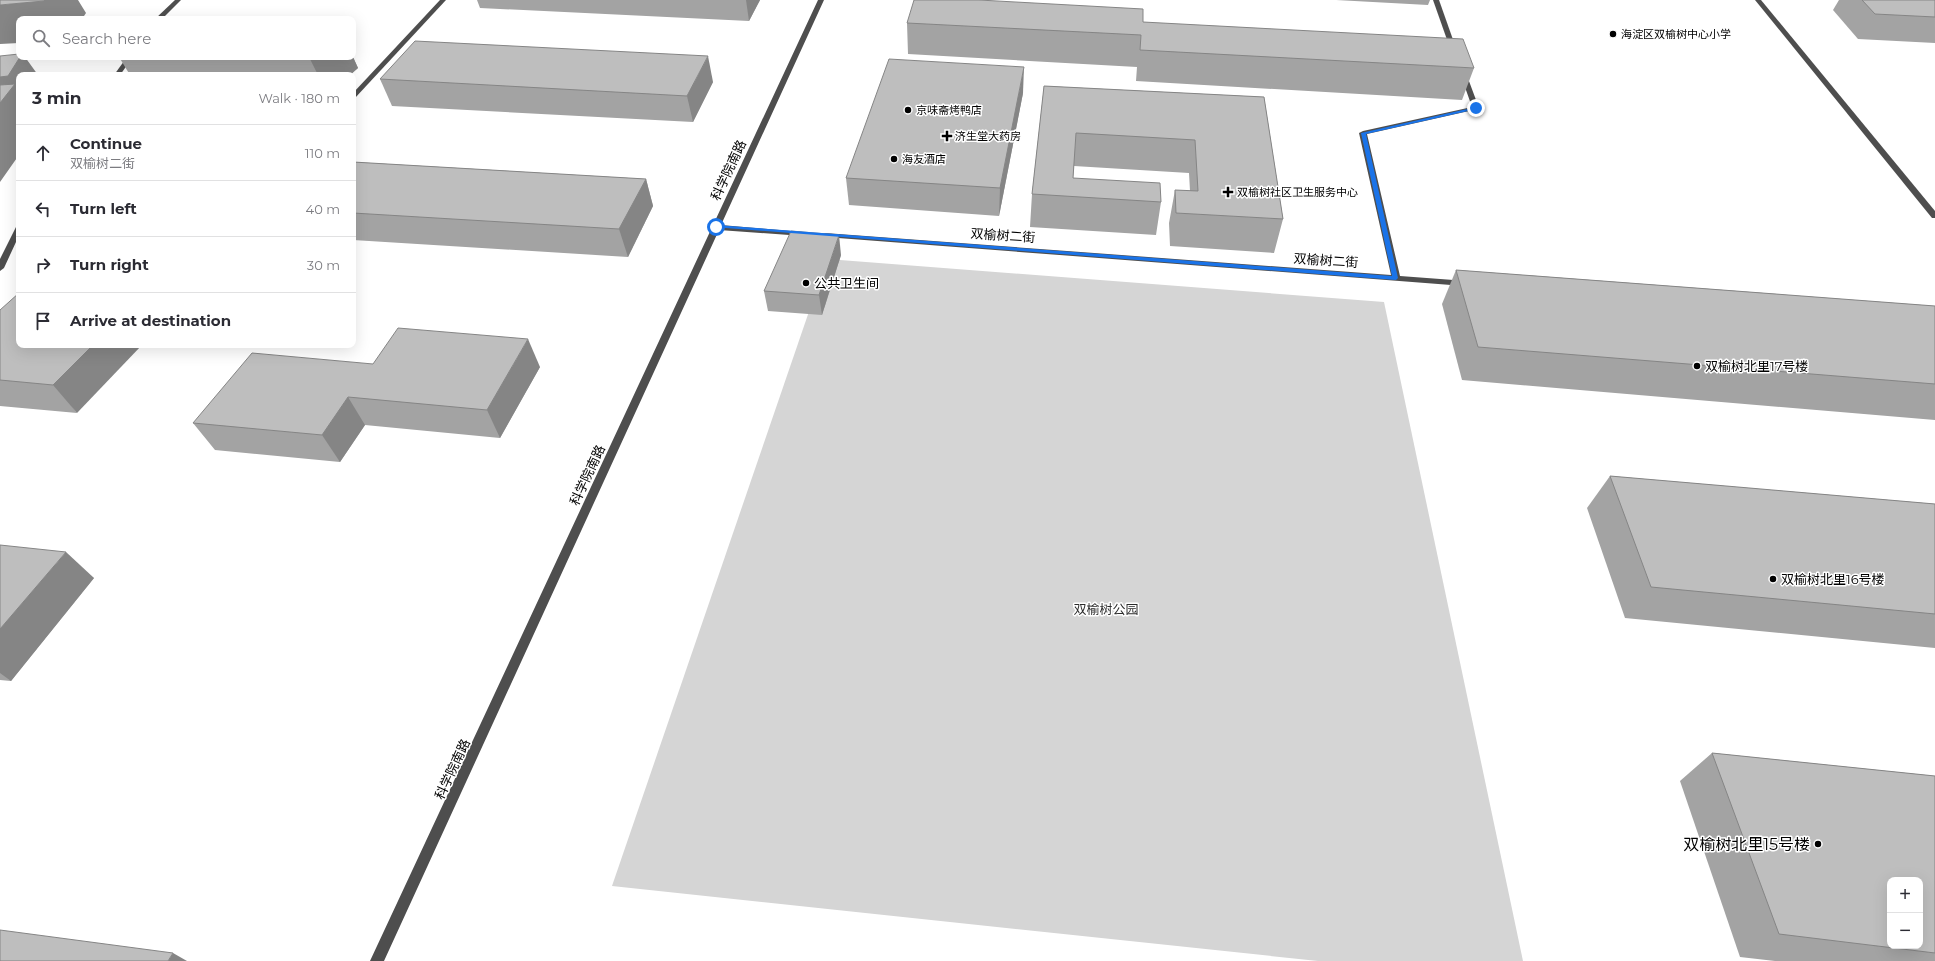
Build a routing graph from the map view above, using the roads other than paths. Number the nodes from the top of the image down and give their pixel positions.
1 (178, 0) edge
2 (443, 0) edge
3 (820, 0) edge
4 (1436, 0) edge
5 (1758, 0) edge
6 (160, 16) edge
7 (128, 60) edge
8 (119, 72) edge
9 (356, 94) edge
10 (1935, 216) edge
11 (716, 227) junction
12 (16, 240) edge
13 (0, 268) edge
14 (1396, 278) junction
15 (1475, 284) edge
16 (378, 961) edge

1 - 6 street
2 - 9 street
3 - 11 street, 科学院南路
4 - 14 street
5 - 10 street
7 - 8 street
11 - 14 street, 双榆树二街
11 - 16 street, 科学院南路
12 - 13 street
14 - 15 street, 双榆树二街

